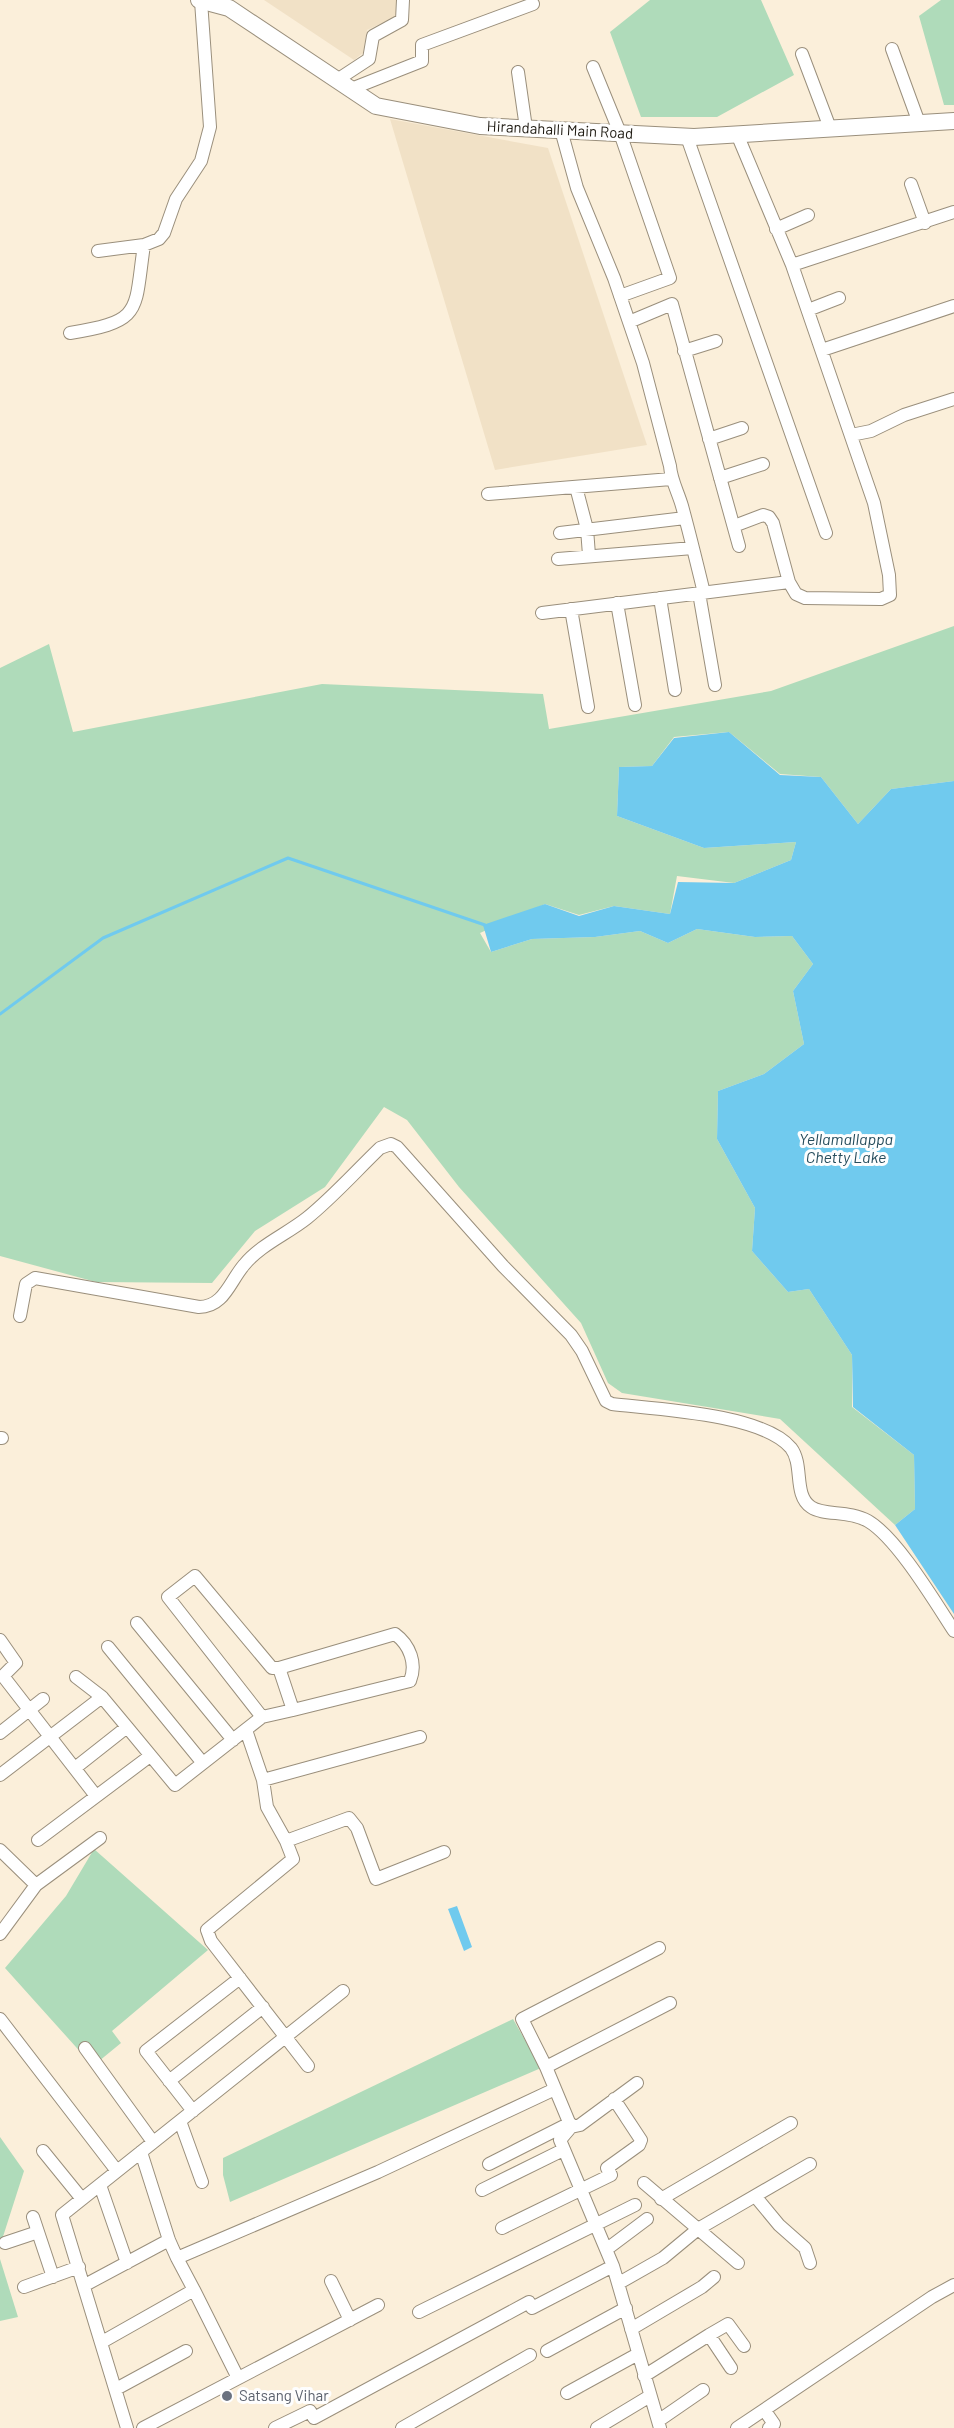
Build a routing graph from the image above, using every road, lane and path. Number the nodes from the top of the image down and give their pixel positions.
1 (200, 0) edge
2 (403, 0) edge
3 (533, 4) dead end
4 (892, 49) dead end
5 (802, 54) dead end
6 (593, 67) dead end
7 (518, 72) dead end
8 (344, 84) junction
9 (954, 121) edge
10 (919, 123) junction
11 (526, 128) junction
12 (830, 128) junction
13 (561, 130) junction
14 (620, 133) junction
15 (737, 134) junction
16 (687, 136) junction
17 (911, 184) dead end
18 (954, 212) edge
19 (808, 215) dead end
20 (925, 223) junction
21 (776, 229) junction
22 (144, 245) junction
23 (98, 251) dead end
24 (792, 265) junction
25 (620, 296) junction
26 (839, 298) dead end
27 (954, 306) edge
28 (808, 310) junction
29 (629, 322) junction
30 (70, 333) dead end
31 (716, 341) dead end
32 (822, 350) junction
33 (684, 351) junction
34 (954, 399) edge
35 (742, 428) dead end
36 (851, 435) junction
37 (709, 439) junction
38 (763, 464) dead end
39 (671, 478) junction
40 (720, 478) junction
41 (576, 487) junction
42 (489, 494) dead end
43 (685, 518) junction
44 (734, 526) junction
45 (587, 529) junction
46 (560, 533) dead end
47 (826, 533) dead end
48 (740, 546) dead end
49 (693, 548) junction
50 (589, 555) junction
51 (558, 559) dead end
52 (789, 582) junction
53 (701, 593) junction
54 (660, 598) junction
55 (617, 603) junction
56 (571, 609) junction
57 (542, 613) dead end
58 (715, 685) dead end
59 (675, 690) dead end
60 (635, 705) dead end
61 (588, 708) dead end
62 (20, 1316) dead end
63 (137, 1623) dead end
64 (954, 1631) edge
65 (0, 1640) edge
66 (108, 1647) dead end
67 (279, 1668) junction
68 (2, 1677) edge
69 (76, 1677) dead end
70 (102, 1698) junction
71 (44, 1699) dead end
72 (30, 1709) junction
73 (293, 1710) junction
74 (262, 1717) junction
75 (127, 1727) junction
76 (246, 1730) junction
77 (0, 1733) edge
78 (51, 1737) junction
79 (420, 1737) dead end
80 (233, 1740) junction
81 (150, 1756) junction
82 (202, 1762) junction
83 (75, 1768) junction
84 (0, 1775) edge
85 (263, 1780) junction
86 (96, 1796) junction
87 (100, 1838) dead end
88 (38, 1840) dead end
89 (286, 1841) junction
90 (0, 1851) edge
91 (444, 1852) dead end
92 (36, 1885) junction
93 (0, 1934) edge
94 (659, 1948) dead end
95 (240, 1978) junction
96 (343, 1990) dead end
97 (670, 2003) dead end
98 (263, 2007) junction
99 (0, 2019) edge
100 (286, 2036) junction
101 (85, 2048) dead end
102 (308, 2066) dead end
103 (546, 2067) junction
104 (169, 2081) junction
105 (637, 2083) dead end
106 (555, 2089) junction
107 (614, 2099) junction
108 (192, 2111) junction
109 (180, 2121) junction
110 (791, 2123) dead end
111 (570, 2125) junction
112 (153, 2142) junction
113 (563, 2150) junction
114 (43, 2151) dead end
115 (141, 2152) junction
116 (489, 2164) dead end
117 (810, 2164) dead end
118 (117, 2171) junction
119 (202, 2182) dead end
120 (644, 2183) dead end
121 (100, 2185) junction
122 (482, 2190) dead end
123 (580, 2190) junction
124 (755, 2196) junction
125 (82, 2199) junction
126 (661, 2199) junction
127 (635, 2205) dead end
128 (33, 2217) dead end
129 (647, 2218) dead end
130 (596, 2224) junction
131 (502, 2228) dead end
132 (698, 2229) junction
133 (38, 2232) junction
134 (169, 2240) junction
135 (5, 2243) dead end
136 (607, 2249) junction
137 (177, 2258) junction
138 (127, 2263) junction
139 (738, 2263) dead end
140 (810, 2263) dead end
141 (613, 2266) junction
142 (79, 2267) junction
143 (52, 2277) junction
144 (714, 2277) dead end
145 (331, 2281) dead end
146 (619, 2283) junction
147 (85, 2285) junction
148 (954, 2285) edge
149 (24, 2287) dead end
150 (194, 2290) junction
151 (378, 2305) dead end
152 (626, 2308) junction
153 (419, 2312) dead end
154 (350, 2319) junction
155 (631, 2329) junction
156 (709, 2335) junction
157 (102, 2342) junction
158 (744, 2346) dead end
159 (186, 2351) dead end
160 (547, 2351) dead end
161 (638, 2354) junction
162 (530, 2355) dead end
163 (731, 2368) dead end
164 (644, 2376) junction
165 (238, 2378) junction
166 (116, 2389) junction
167 (703, 2390) dead end
168 (567, 2393) dead end
169 (650, 2396) junction
170 (765, 2411) junction
171 (659, 2424) edge
172 (603, 2426) edge
173 (127, 2428) edge
174 (143, 2428) edge
175 (275, 2428) edge
176 (402, 2428) edge
177 (737, 2428) edge
178 (769, 2428) edge

1 - 8 main road, Hirandahalli Main Road
1 - 22 street
2 - 8 street
3 - 8 street
4 - 10 street
5 - 12 street
6 - 14 street
7 - 11 street
8 - 11 main road, Hirandahalli Main Road
9 - 10 main road, Hirandahalli Main Road
10 - 12 main road, Hirandahalli Main Road
11 - 13 main road, Hirandahalli Main Road
12 - 15 main road, Hirandahalli Main Road
13 - 14 main road, Hirandahalli Main Road
13 - 25 street
14 - 16 main road, Hirandahalli Main Road
14 - 25 street
15 - 16 main road, Hirandahalli Main Road
15 - 21 street
16 - 47 street
17 - 20 street
18 - 20 street
19 - 21 street
20 - 24 street
21 - 24 street
22 - 23 street
22 - 30 street
24 - 28 street
25 - 29 street
26 - 28 street
27 - 32 street
28 - 32 street
29 - 33 street
29 - 39 street
31 - 33 street
32 - 36 street
33 - 37 street
34 - 36 street
35 - 37 street
36 - 52 street
37 - 40 street
38 - 40 street
39 - 41 street
39 - 43 street
40 - 44 street
41 - 42 street
41 - 45 street
43 - 45 street
43 - 49 street
44 - 48 street
44 - 52 street
45 - 46 street
45 - 50 street
49 - 50 street
49 - 53 street
50 - 51 street
52 - 53 street
53 - 54 street
53 - 58 street
54 - 55 street
54 - 59 street
55 - 56 street
55 - 60 street
56 - 57 street
56 - 61 street
62 - 64 street
63 - 80 street
65 - 68 street
66 - 82 street
67 - 73 street
67 - 73 street
67 - 74 street
68 - 72 street
69 - 70 street
70 - 75 street
70 - 78 street
71 - 72 street
72 - 77 street
72 - 78 street
73 - 74 street
74 - 76 street
75 - 81 street
75 - 83 street
76 - 80 street
76 - 85 street
78 - 83 street
78 - 84 street
79 - 85 street
80 - 82 street
81 - 82 street
81 - 86 street
83 - 86 street
85 - 89 street
86 - 88 street
87 - 92 street
89 - 91 street
89 - 95 street
90 - 92 street
92 - 93 street
94 - 103 street
95 - 98 street
95 - 104 street
96 - 100 street
97 - 103 street
98 - 100 street
98 - 104 street
99 - 118 street
100 - 102 street
100 - 108 street
101 - 112 street
103 - 106 street
104 - 108 street
105 - 107 street
106 - 111 street
106 - 137 street
107 - 111 street
107 - 123 street
108 - 109 street
109 - 112 street
109 - 119 street
110 - 126 street
111 - 113 street
111 - 116 street
112 - 115 street
113 - 122 street
113 - 123 street
114 - 125 street
115 - 118 street
115 - 134 street
117 - 124 street
118 - 121 street
120 - 126 street
121 - 125 street
121 - 138 street
123 - 130 street
123 - 131 street
124 - 132 street
124 - 140 street
125 - 142 street
126 - 132 street
127 - 130 street
128 - 133 street
129 - 136 street
130 - 136 street
130 - 153 street
132 - 139 street
132 - 146 street
133 - 135 street
133 - 143 street
134 - 137 street
134 - 138 street
136 - 141 street
137 - 150 street
138 - 147 street
141 - 146 street
141 - 175 street
142 - 143 street
142 - 147 street
143 - 149 street
144 - 155 street
145 - 154 street
146 - 152 street
147 - 157 street
148 - 170 street
150 - 157 street
150 - 165 street
151 - 154 street
152 - 155 street
152 - 160 street
154 - 165 street
155 - 161 street
156 - 158 street
156 - 163 street
156 - 164 street
157 - 166 street
159 - 166 street
161 - 164 street
161 - 168 street
162 - 176 street
164 - 169 street
165 - 174 street
166 - 173 street
167 - 171 street
169 - 171 street
169 - 172 street
170 - 177 street
170 - 178 street

